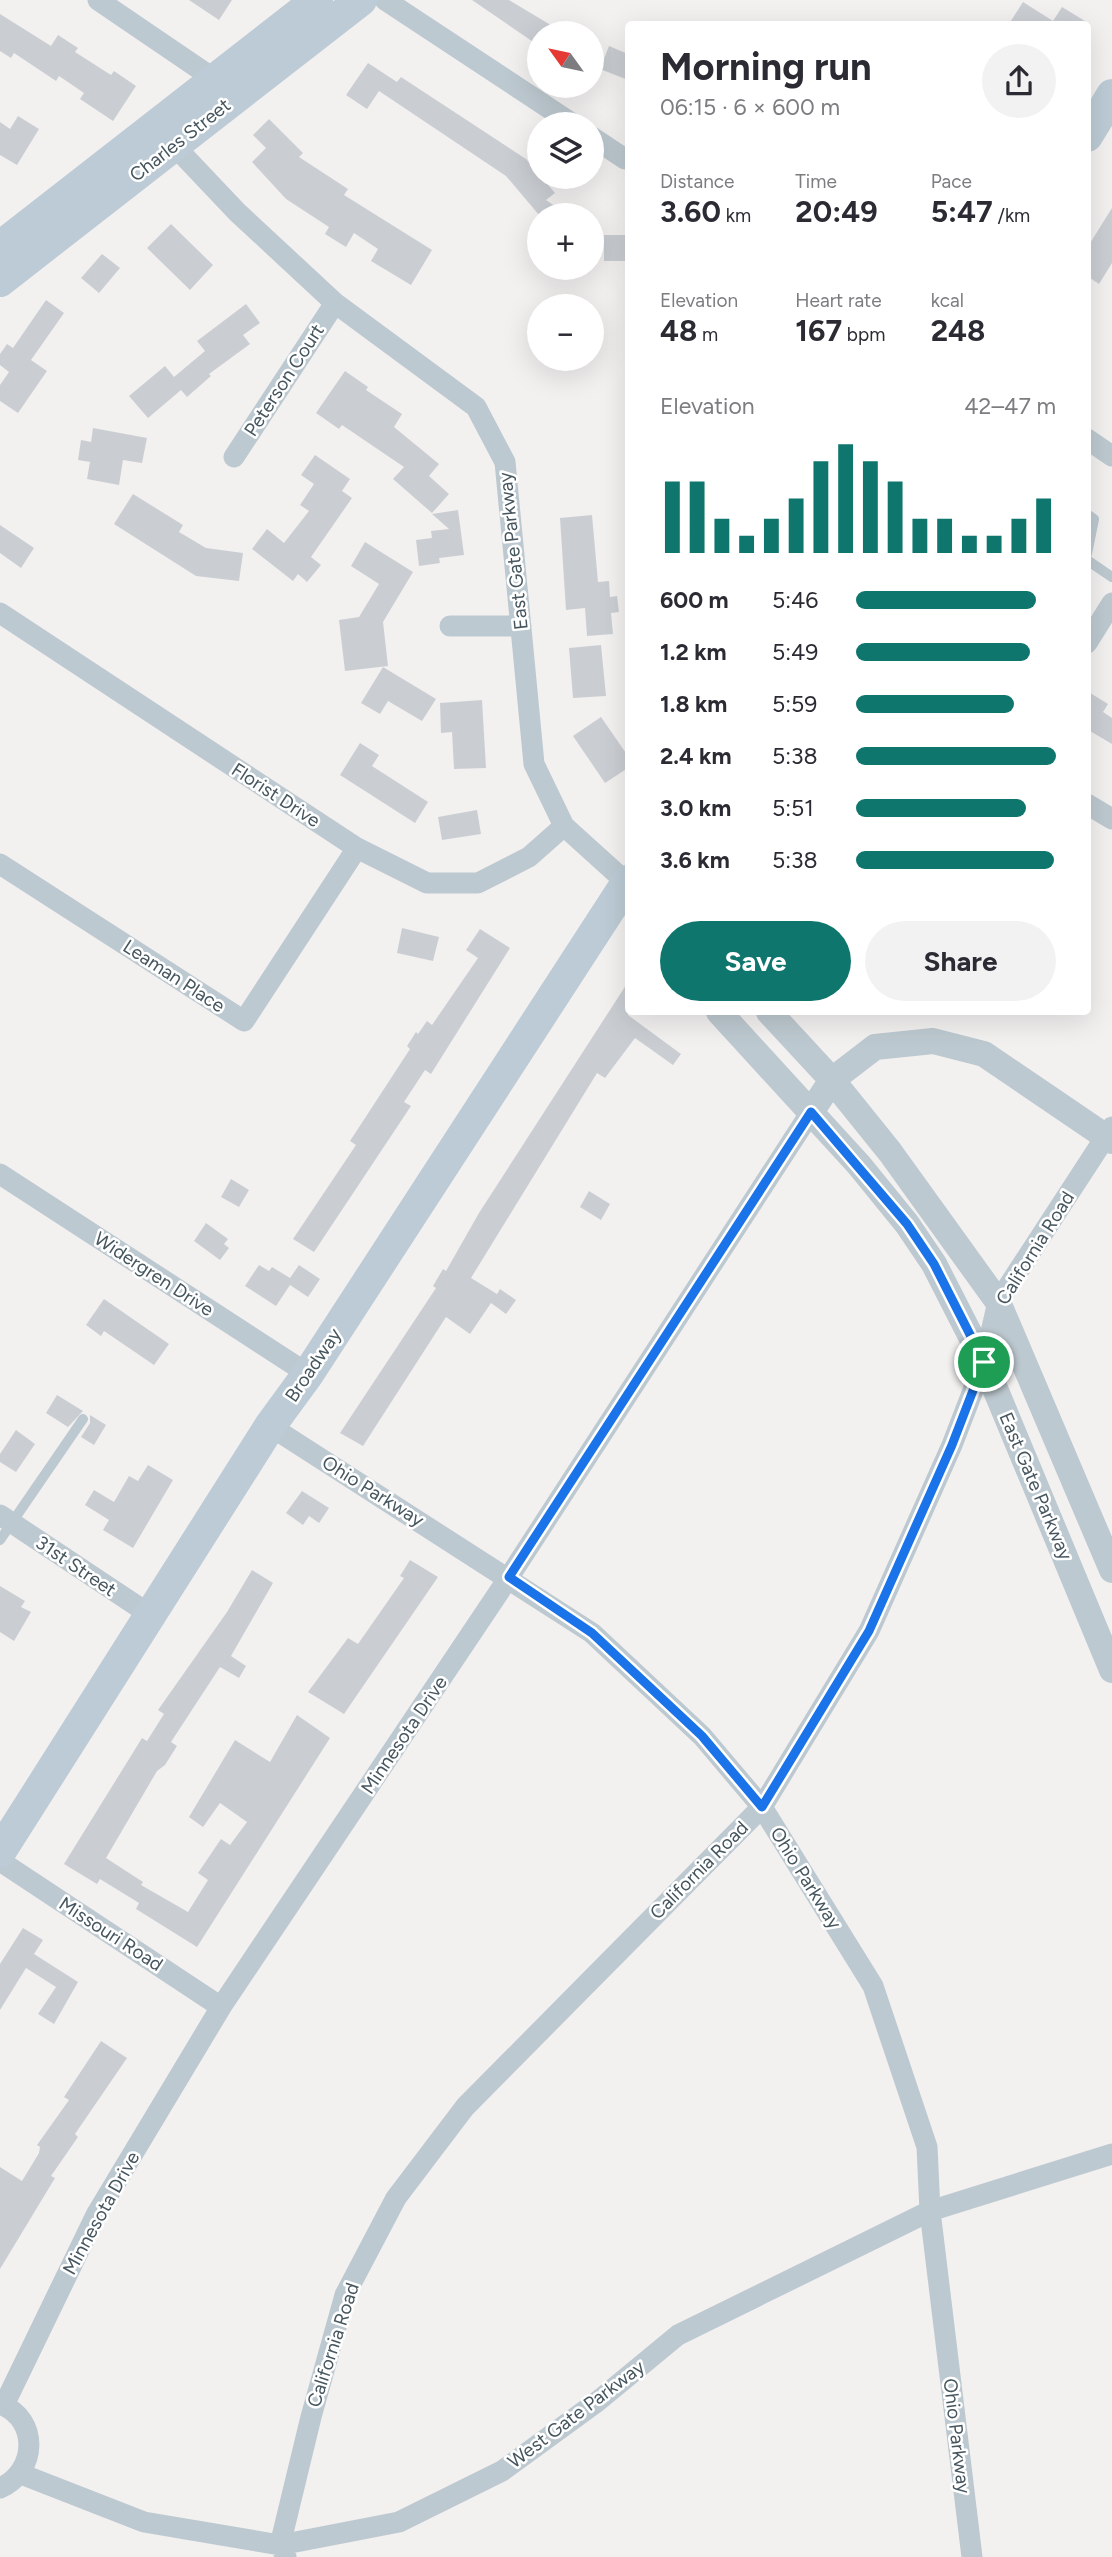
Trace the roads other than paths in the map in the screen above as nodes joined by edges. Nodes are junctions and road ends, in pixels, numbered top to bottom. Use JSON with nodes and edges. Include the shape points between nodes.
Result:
{"nodes":[{"id":1,"x":97,"y":0,"type":"edge"},
{"id":2,"x":317,"y":0,"type":"edge"},
{"id":3,"x":361,"y":0,"type":"edge"},
{"id":4,"x":385,"y":0,"type":"edge"},
{"id":5,"x":226,"y":87,"type":"junction"},
{"id":6,"x":1112,"y":95,"type":"edge"},
{"id":7,"x":555,"y":112,"type":"edge"},
{"id":8,"x":1091,"y":129,"type":"edge"},
{"id":9,"x":165,"y":136,"type":"junction"},
{"id":10,"x":604,"y":145,"type":"edge"},
{"id":11,"x":625,"y":159,"type":"dead end"},
{"id":12,"x":3,"y":264,"type":"edge"},
{"id":13,"x":335,"y":303,"type":"junction"},
{"id":14,"x":1091,"y":442,"type":"edge"},
{"id":15,"x":1112,"y":456,"type":"edge"},
{"id":16,"x":233,"y":457,"type":"dead end"},
{"id":17,"x":1091,"y":563,"type":"edge"},
{"id":18,"x":1112,"y":576,"type":"edge"},
{"id":19,"x":1112,"y":603,"type":"edge"},
{"id":20,"x":0,"y":613,"type":"edge"},
{"id":21,"x":450,"y":626,"type":"dead end"},
{"id":22,"x":521,"y":626,"type":"junction"},
{"id":23,"x":1091,"y":637,"type":"edge"},
{"id":24,"x":1091,"y":806,"type":"edge"},
{"id":25,"x":1112,"y":819,"type":"edge"},
{"id":26,"x":564,"y":826,"type":"junction"},
{"id":27,"x":357,"y":848,"type":"junction"},
{"id":28,"x":0,"y":864,"type":"edge"},
{"id":29,"x":625,"y":883,"type":"edge"},
{"id":30,"x":625,"y":891,"type":"edge"},
{"id":31,"x":722,"y":1015,"type":"edge"},
{"id":32,"x":772,"y":1015,"type":"edge"},
{"id":33,"x":832,"y":1080,"type":"junction"},
{"id":34,"x":811,"y":1112,"type":"junction"},
{"id":35,"x":1110,"y":1135,"type":"edge"},
{"id":36,"x":0,"y":1174,"type":"edge"},
{"id":37,"x":998,"y":1302,"type":"junction"},
{"id":38,"x":984,"y":1362,"type":"junction"},
{"id":39,"x":308,"y":1374,"type":"junction"},
{"id":40,"x":83,"y":1419,"type":"dead end"},
{"id":41,"x":270,"y":1426,"type":"junction"},
{"id":42,"x":4,"y":1526,"type":"edge"},
{"id":43,"x":1112,"y":1570,"type":"edge"},
{"id":44,"x":509,"y":1577,"type":"junction"},
{"id":45,"x":152,"y":1616,"type":"junction"},
{"id":46,"x":1112,"y":1670,"type":"edge"},
{"id":47,"x":762,"y":1807,"type":"junction"},
{"id":48,"x":0,"y":1852,"type":"edge"},
{"id":49,"x":0,"y":1861,"type":"edge"},
{"id":50,"x":221,"y":2007,"type":"junction"},
{"id":51,"x":1112,"y":2154,"type":"edge"},
{"id":52,"x":930,"y":2211,"type":"junction"},
{"id":53,"x":2,"y":2405,"type":"edge"},
{"id":54,"x":21,"y":2474,"type":"junction"},
{"id":55,"x":0,"y":2488,"type":"edge"},
{"id":56,"x":283,"y":2551,"type":"edge"},
{"id":57,"x":972,"y":2557,"type":"edge"}],
"edges":[{"from":1,"to":5,"type":"street"},
{"from":2,"to":5,"type":"main road","name":"Charles Street"},
{"from":3,"to":5,"type":"main road","name":"Charles Street"},
{"from":4,"to":7,"type":"street"},
{"from":5,"to":9,"type":"main road","name":"Charles Street"},
{"from":6,"to":8,"type":"main road"},
{"from":9,"to":12,"type":"main road","name":"Charles Street"},
{"from":9,"to":13,"type":"street","name":"East Gate Parkway","via":[[237,212]]},
{"from":10,"to":11,"type":"street"},
{"from":13,"to":16,"type":"street","name":"Peterson Court"},
{"from":13,"to":22,"type":"street","name":"East Gate Parkway","via":[[476,407],[505,462]]},
{"from":14,"to":15,"type":"street"},
{"from":17,"to":18,"type":"lane"},
{"from":19,"to":23,"type":"street"},
{"from":20,"to":27,"type":"street","name":"Florist Drive"},
{"from":21,"to":22,"type":"street"},
{"from":22,"to":26,"type":"street","name":"East Gate Parkway","via":[[534,764]]},
{"from":24,"to":25,"type":"street"},
{"from":26,"to":27,"type":"street","name":"Florist Drive","via":[[529,857],[478,883],[427,883]]},
{"from":26,"to":29,"type":"street","name":"East Gate Parkway"},
{"from":27,"to":28,"type":"street","name":"Leaman Place","via":[[244,1021]]},
{"from":30,"to":39,"type":"main road","name":"Broadway"},
{"from":31,"to":34,"type":"street","name":"East Gate Parkway"},
{"from":32,"to":33,"type":"street","name":"East Gate Parkway"},
{"from":33,"to":34,"type":"street","name":"Minnesota Drive"},
{"from":33,"to":35,"type":"street","name":"Minnesota Drive","via":[[876,1047],[933,1041],[984,1054]]},
{"from":33,"to":37,"type":"street","name":"East Gate Parkway","via":[[910,1178]]},
{"from":34,"to":38,"type":"street","name":"East Gate Parkway","via":[[907,1224],[934,1264]]},
{"from":34,"to":44,"type":"street","name":"Minnesota Drive"},
{"from":35,"to":37,"type":"street","name":"California Road"},
{"from":36,"to":39,"type":"street","name":"Widergren Drive"},
{"from":37,"to":38,"type":"street","name":"California Road"},
{"from":37,"to":43,"type":"street","name":"East Gate Parkway"},
{"from":38,"to":46,"type":"street","name":"East Gate Parkway"},
{"from":38,"to":47,"type":"street","name":"California Road","via":[[869,1631]]},
{"from":39,"to":41,"type":"main road","name":"Broadway"},
{"from":40,"to":42,"type":"lane"},
{"from":41,"to":44,"type":"street","name":"Ohio Parkway"},
{"from":41,"to":45,"type":"main road","name":"Broadway"},
{"from":42,"to":45,"type":"street","name":"31st Street"},
{"from":44,"to":47,"type":"street","name":"Ohio Parkway","via":[[592,1633],[702,1736]]},
{"from":44,"to":50,"type":"street","name":"Minnesota Drive"},
{"from":45,"to":48,"type":"main road","name":"Broadway"},
{"from":47,"to":52,"type":"street","name":"Ohio Parkway","via":[[873,1986],[928,2147]]},
{"from":47,"to":56,"type":"street","name":"California Road","via":[[464,2107],[396,2198],[345,2295]]},
{"from":49,"to":50,"type":"street","name":"Missouri Road"},
{"from":50,"to":53,"type":"street","name":"Minnesota Drive","via":[[96,2215]]},
{"from":51,"to":52,"type":"street","name":"West Gate Parkway"},
{"from":52,"to":56,"type":"street","name":"West Gate Parkway","via":[[678,2335],[502,2471],[399,2522]]},
{"from":52,"to":57,"type":"street","name":"Ohio Parkway"},
{"from":53,"to":54,"type":"street","via":[[24,2423],[29,2435],[30,2449]]},
{"from":54,"to":55,"type":"street"},
{"from":54,"to":56,"type":"street","name":"West Gate Parkway","via":[[144,2522]]}]}
